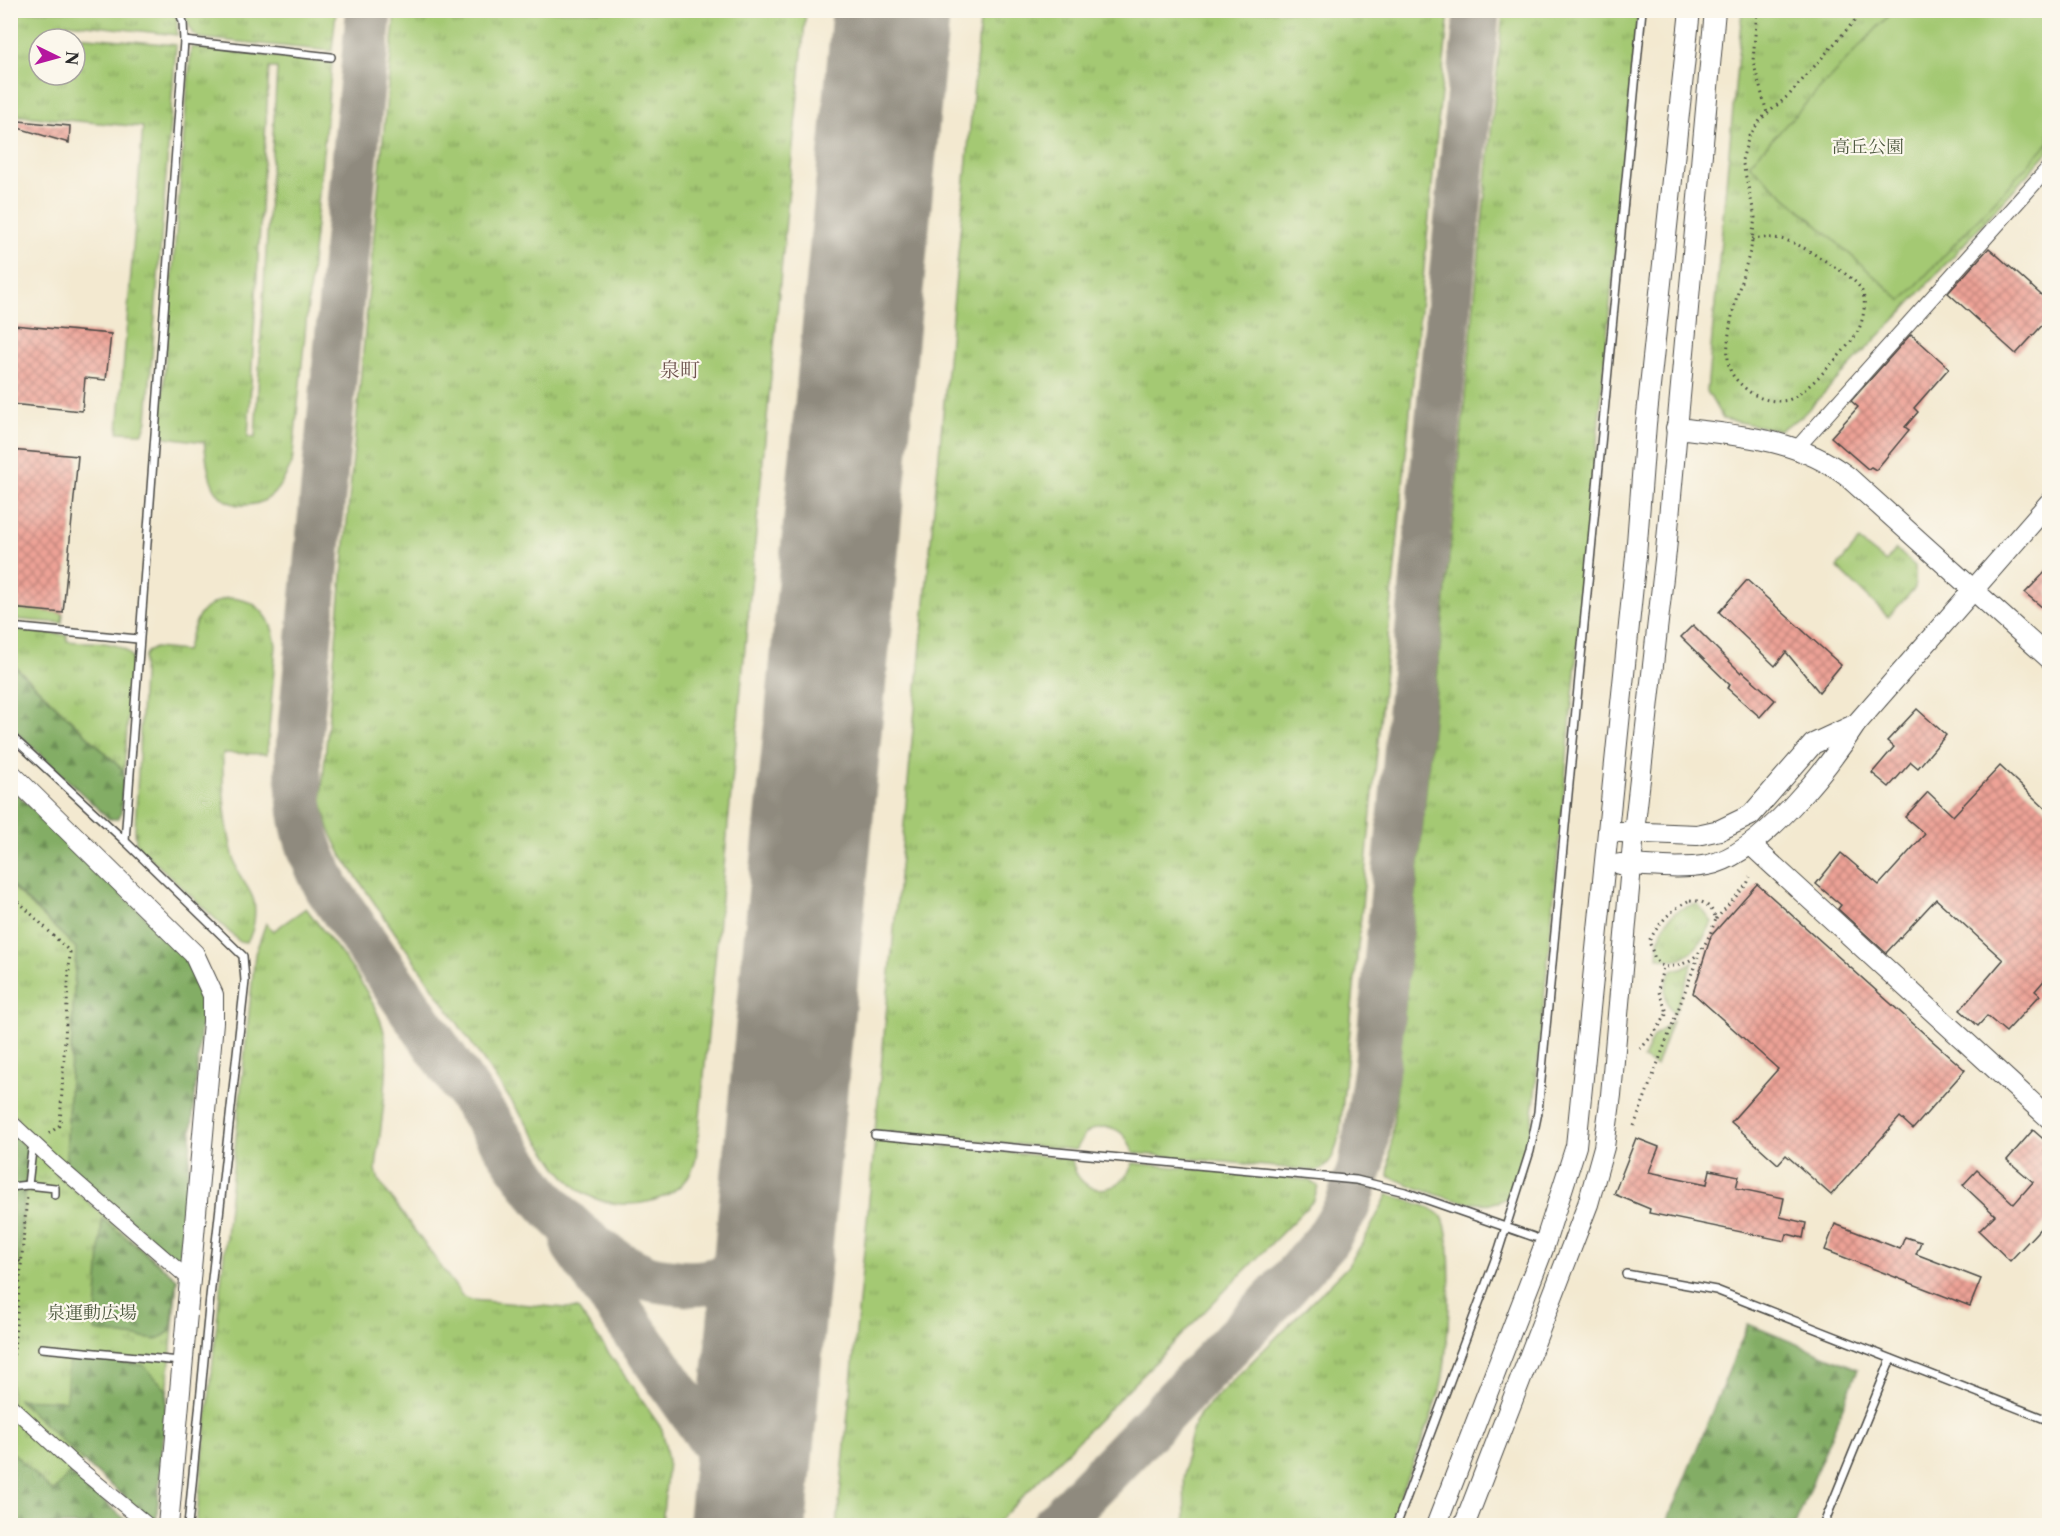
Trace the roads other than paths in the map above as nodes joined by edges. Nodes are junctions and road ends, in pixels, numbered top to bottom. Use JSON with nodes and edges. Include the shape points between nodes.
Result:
{"nodes":[{"id":1,"x":179,"y":10,"type":"edge"},
{"id":2,"x":1642,"y":10,"type":"edge"},
{"id":3,"x":1690,"y":10,"type":"edge"},
{"id":4,"x":1715,"y":10,"type":"edge"},
{"id":5,"x":184,"y":40,"type":"junction"},
{"id":6,"x":331,"y":57,"type":"dead end"},
{"id":7,"x":2049,"y":166,"type":"edge"},
{"id":8,"x":1676,"y":428,"type":"junction"},
{"id":9,"x":1797,"y":448,"type":"junction"},
{"id":10,"x":2049,"y":502,"type":"edge"},
{"id":11,"x":1972,"y":590,"type":"junction"},
{"id":12,"x":10,"y":627,"type":"edge"},
{"id":13,"x":138,"y":639,"type":"junction"},
{"id":14,"x":2049,"y":659,"type":"edge"},
{"id":15,"x":1856,"y":724,"type":"junction"},
{"id":16,"x":10,"y":735,"type":"edge"},
{"id":17,"x":10,"y":773,"type":"edge"},
{"id":18,"x":1608,"y":831,"type":"junction"},
{"id":19,"x":1634,"y":832,"type":"junction"},
{"id":20,"x":125,"y":841,"type":"junction"},
{"id":21,"x":1751,"y":845,"type":"junction"},
{"id":22,"x":1605,"y":864,"type":"junction"},
{"id":23,"x":1631,"y":865,"type":"junction"},
{"id":24,"x":2049,"y":1119,"type":"edge"},
{"id":25,"x":10,"y":1121,"type":"edge"},
{"id":26,"x":875,"y":1135,"type":"dead end"},
{"id":27,"x":36,"y":1146,"type":"junction"},
{"id":28,"x":28,"y":1185,"type":"junction"},
{"id":29,"x":10,"y":1187,"type":"edge"},
{"id":30,"x":55,"y":1194,"type":"road end"},
{"id":31,"x":1507,"y":1225,"type":"junction"},
{"id":32,"x":1534,"y":1237,"type":"dead end"},
{"id":33,"x":1626,"y":1274,"type":"dead end"},
{"id":34,"x":190,"y":1280,"type":"junction"},
{"id":35,"x":42,"y":1348,"type":"dead end"},
{"id":36,"x":1891,"y":1359,"type":"junction"},
{"id":37,"x":183,"y":1361,"type":"junction"},
{"id":38,"x":10,"y":1405,"type":"edge"},
{"id":39,"x":2049,"y":1421,"type":"edge"},
{"id":40,"x":2049,"y":1512,"type":"edge"},
{"id":41,"x":149,"y":1526,"type":"edge"},
{"id":42,"x":168,"y":1526,"type":"edge"},
{"id":43,"x":188,"y":1526,"type":"edge"},
{"id":44,"x":1396,"y":1526,"type":"edge"},
{"id":45,"x":1436,"y":1526,"type":"edge"},
{"id":46,"x":1464,"y":1526,"type":"edge"},
{"id":47,"x":1823,"y":1526,"type":"edge"},
{"id":48,"x":2044,"y":1526,"type":"edge"}],
"edges":[{"from":1,"to":5,"type":"lane"},
{"from":2,"to":31,"type":"lane","via":[[1538,1112]]},
{"from":3,"to":18,"type":"street"},
{"from":4,"to":8,"type":"street"},
{"from":5,"to":6,"type":"lane"},
{"from":5,"to":13,"type":"lane"},
{"from":7,"to":9,"type":"street"},
{"from":8,"to":9,"type":"street","via":[[1763,439]]},
{"from":8,"to":19,"type":"street"},
{"from":9,"to":11,"type":"street","via":[[1848,477]]},
{"from":10,"to":11,"type":"street"},
{"from":11,"to":14,"type":"street"},
{"from":11,"to":15,"type":"street"},
{"from":12,"to":13,"type":"lane"},
{"from":13,"to":20,"type":"lane"},
{"from":15,"to":19,"type":"street","via":[[1813,744],[1751,815],[1720,830],[1697,835]]},
{"from":15,"to":21,"type":"street","via":[[1836,754]]},
{"from":16,"to":20,"type":"lane"},
{"from":17,"to":34,"type":"street","via":[[194,954],[213,996]]},
{"from":18,"to":19,"type":"street"},
{"from":18,"to":22,"type":"street"},
{"from":19,"to":23,"type":"street"},
{"from":20,"to":43,"type":"lane","via":[[243,956],[245,981]]},
{"from":21,"to":23,"type":"street","via":[[1710,865]]},
{"from":21,"to":24,"type":"street"},
{"from":22,"to":23,"type":"street"},
{"from":22,"to":45,"type":"street","via":[[1576,1146],[1543,1248]]},
{"from":23,"to":46,"type":"street","via":[[1604,1147],[1588,1204]]},
{"from":25,"to":27,"type":"street"},
{"from":26,"to":31,"type":"lane","via":[[1356,1180]]},
{"from":27,"to":28,"type":"lane","via":[[32,1150]]},
{"from":27,"to":34,"type":"street"},
{"from":28,"to":29,"type":"lane"},
{"from":28,"to":30,"type":"lane","via":[[56,1188]]},
{"from":31,"to":32,"type":"lane"},
{"from":31,"to":44,"type":"lane"},
{"from":33,"to":36,"type":"lane","via":[[1716,1290]]},
{"from":34,"to":37,"type":"street"},
{"from":35,"to":37,"type":"lane"},
{"from":36,"to":39,"type":"lane"},
{"from":36,"to":47,"type":"lane"},
{"from":37,"to":42,"type":"street"},
{"from":38,"to":41,"type":"street"},
{"from":40,"to":48,"type":"lane"}]}
